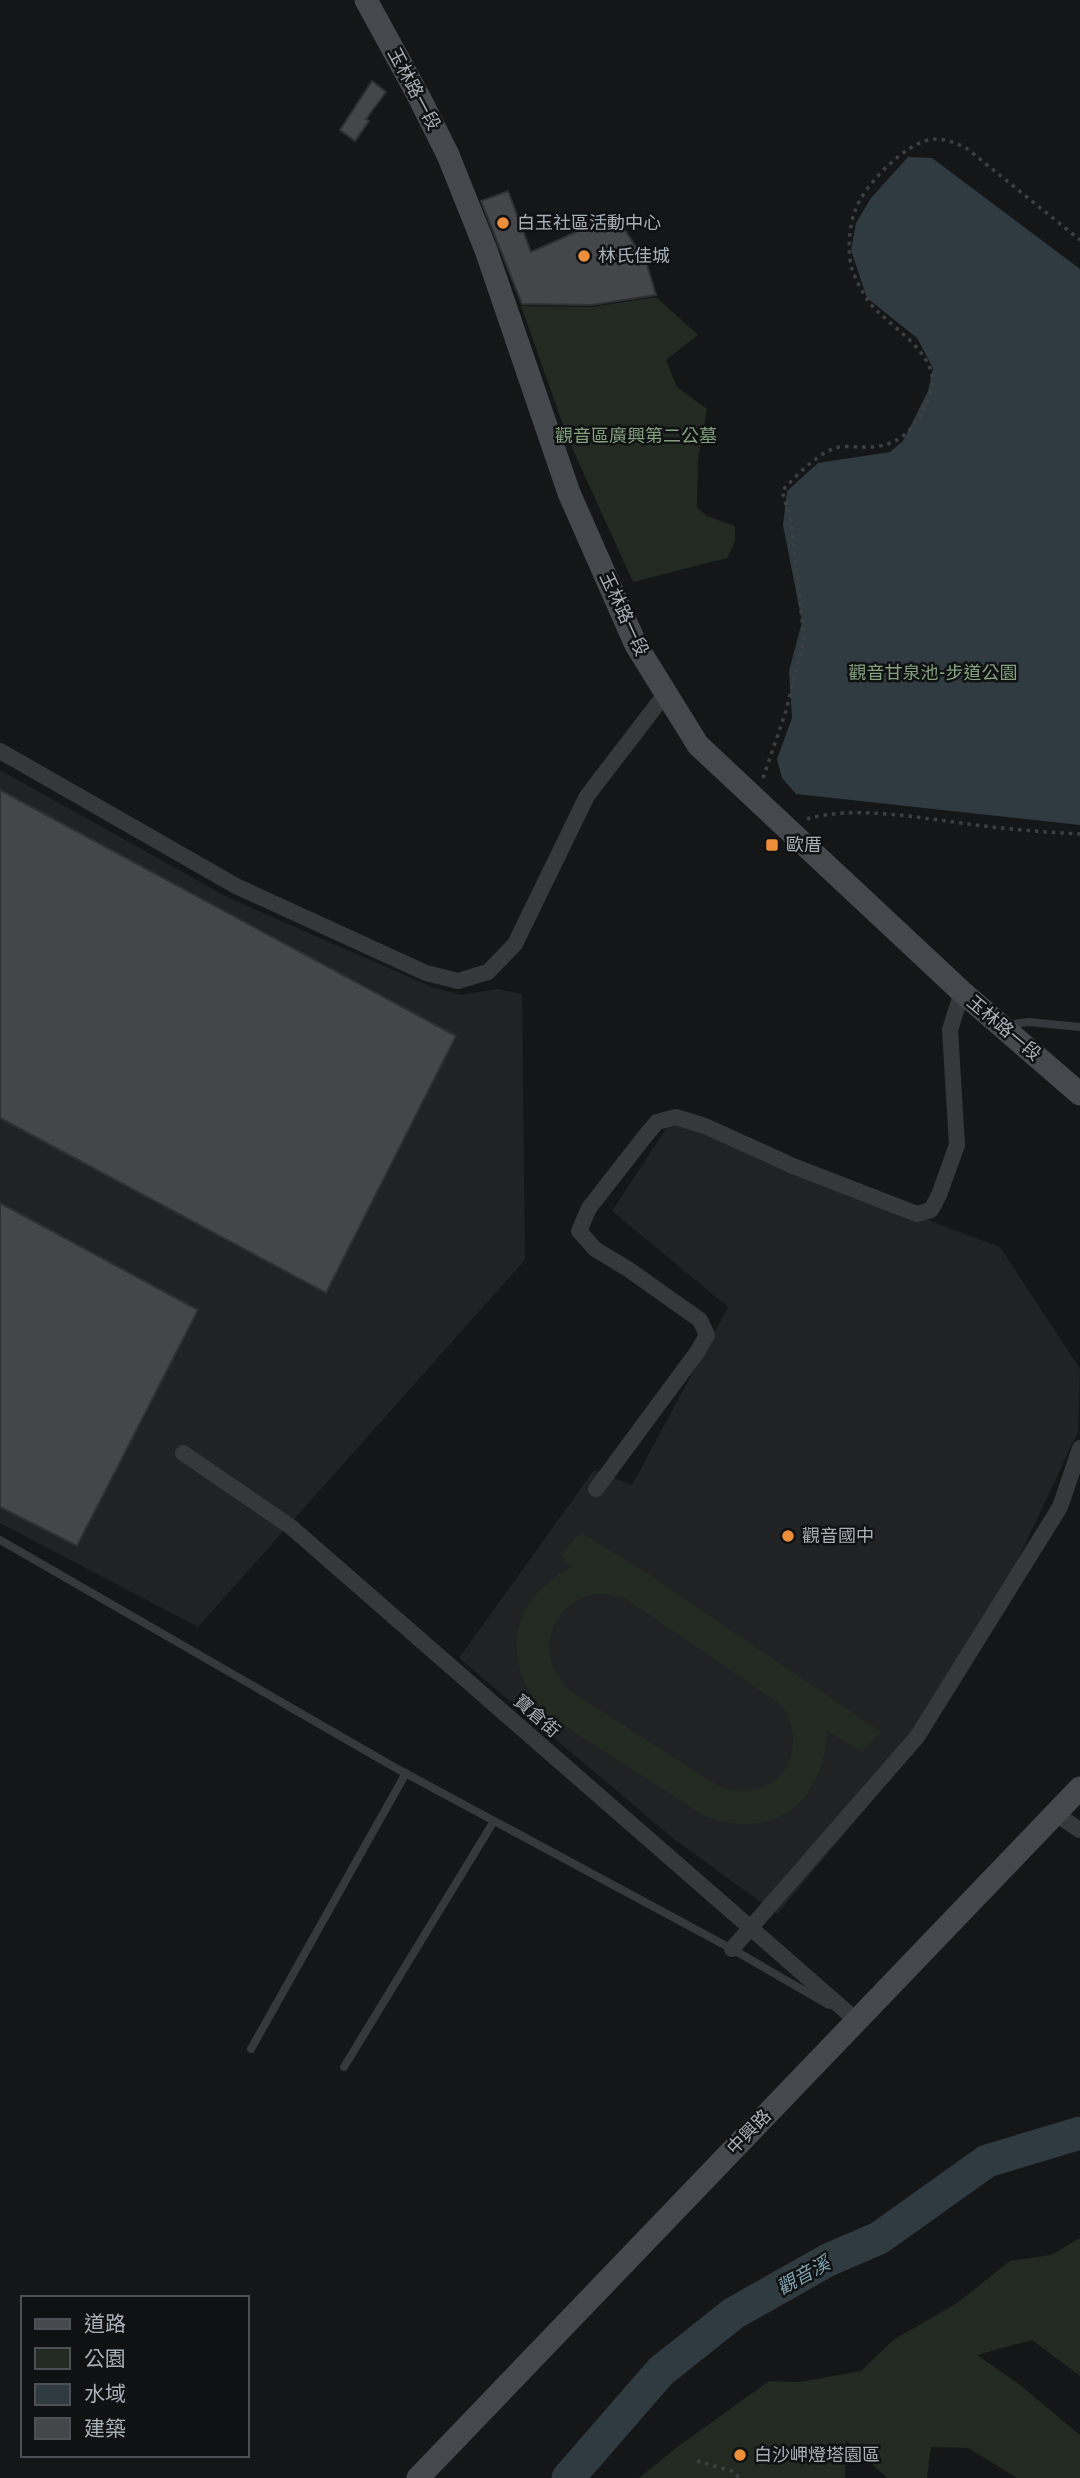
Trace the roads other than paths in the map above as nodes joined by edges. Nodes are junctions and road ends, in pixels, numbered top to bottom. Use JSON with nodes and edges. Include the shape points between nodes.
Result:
{"nodes":[{"id":1,"x":366,"y":0,"type":"edge"},
{"id":2,"x":666,"y":693,"type":"junction"},
{"id":3,"x":0,"y":751,"type":"edge"},
{"id":4,"x":962,"y":992,"type":"junction"},
{"id":5,"x":1002,"y":1026,"type":"junction"},
{"id":6,"x":1080,"y":1027,"type":"edge"},
{"id":7,"x":1080,"y":1094,"type":"edge"},
{"id":8,"x":1080,"y":1448,"type":"edge"},
{"id":9,"x":183,"y":1453,"type":"dead end"},
{"id":10,"x":596,"y":1489,"type":"dead end"},
{"id":11,"x":0,"y":1540,"type":"edge"},
{"id":12,"x":406,"y":1773,"type":"junction"},
{"id":13,"x":1080,"y":1788,"type":"edge"},
{"id":14,"x":1056,"y":1814,"type":"junction"},
{"id":15,"x":494,"y":1821,"type":"junction"},
{"id":16,"x":1080,"y":1830,"type":"edge"},
{"id":17,"x":750,"y":1928,"type":"junction"},
{"id":18,"x":732,"y":1949,"type":"junction"},
{"id":19,"x":856,"y":2020,"type":"junction"},
{"id":20,"x":251,"y":2049,"type":"dead end"},
{"id":21,"x":344,"y":2067,"type":"dead end"},
{"id":22,"x":418,"y":2478,"type":"edge"}],
"edges":[{"from":1,"to":2,"type":"street","name":"玉林路一段","via":[[448,155],[486,250],[569,493],[636,645]]},
{"from":2,"to":3,"type":"street","via":[[587,796],[515,944],[488,972],[458,981],[426,973],[236,886]]},
{"from":2,"to":4,"type":"street","name":"玉林路一段","via":[[698,746]]},
{"from":4,"to":5,"type":"street","name":"玉林路一段"},
{"from":4,"to":10,"type":"street","via":[[950,1030],[957,1145],[931,1210],[917,1214],[676,1117],[657,1122],[589,1208],[579,1231],[584,1239],[700,1320],[707,1335]]},
{"from":5,"to":6,"type":"lane","via":[[1028,1022]]},
{"from":5,"to":7,"type":"street","name":"玉林路一段"},
{"from":8,"to":17,"type":"street","via":[[1060,1507],[917,1737]]},
{"from":9,"to":17,"type":"street","name":"寶倉街","via":[[291,1527]]},
{"from":11,"to":12,"type":"lane"},
{"from":12,"to":15,"type":"lane"},
{"from":12,"to":20,"type":"lane"},
{"from":13,"to":14,"type":"street","name":"中興路"},
{"from":14,"to":16,"type":"street"},
{"from":14,"to":19,"type":"street","name":"中興路"},
{"from":15,"to":18,"type":"lane"},
{"from":15,"to":21,"type":"lane"},
{"from":17,"to":18,"type":"street"},
{"from":17,"to":19,"type":"street","name":"寶倉街"},
{"from":18,"to":19,"type":"lane"},
{"from":19,"to":22,"type":"street","name":"中興路"}]}
